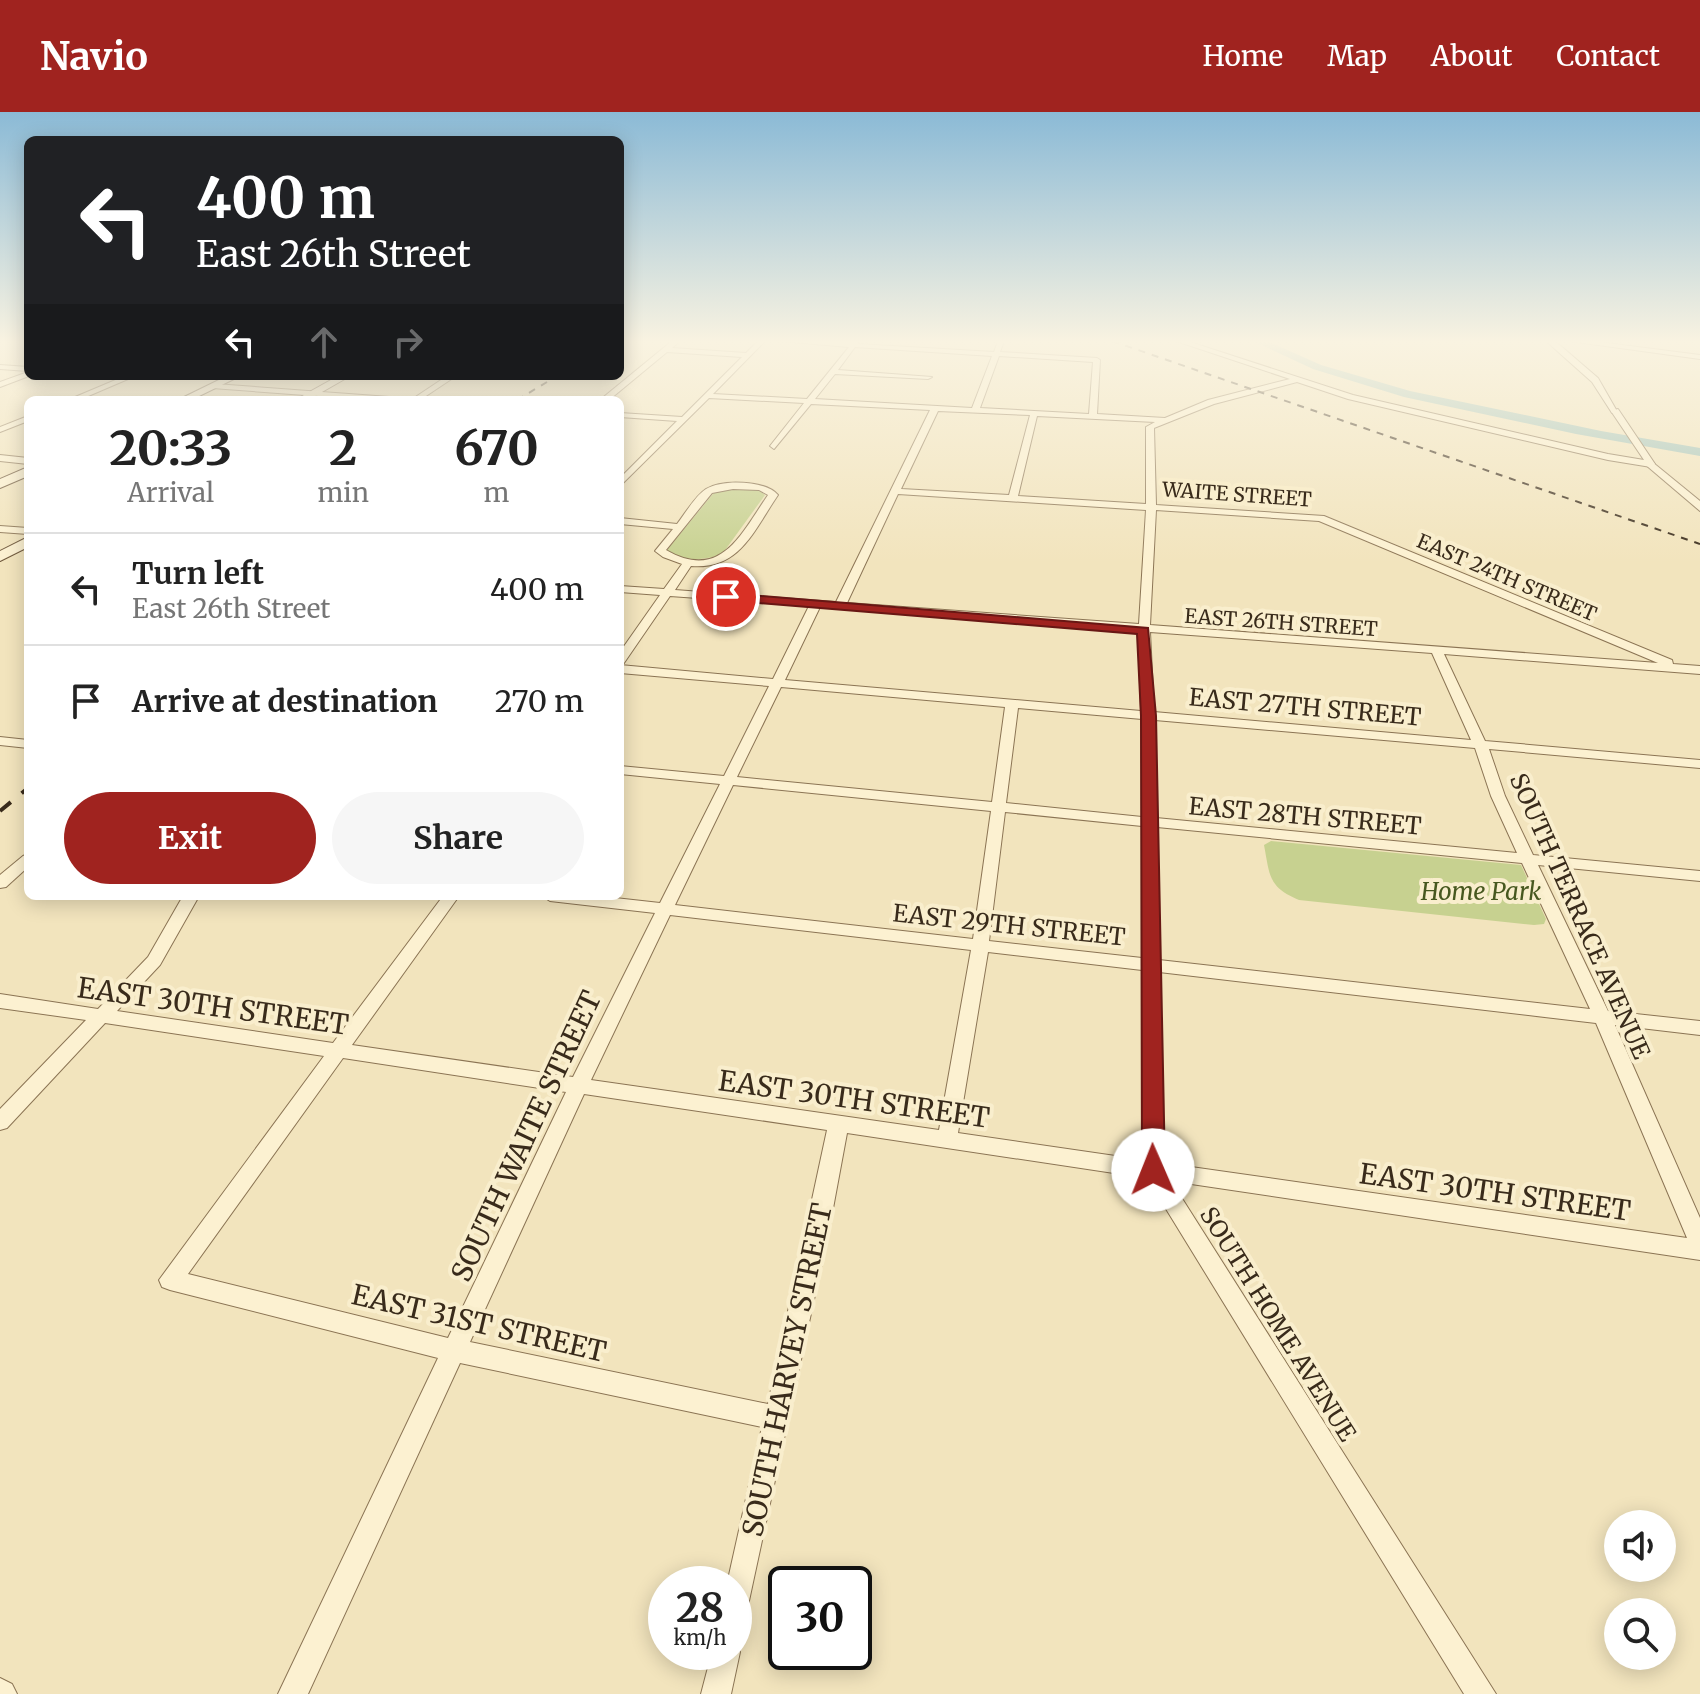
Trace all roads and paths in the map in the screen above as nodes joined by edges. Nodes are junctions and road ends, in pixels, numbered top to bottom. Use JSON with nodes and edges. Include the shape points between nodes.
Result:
{"nodes":[{"id":1,"x":1034,"y":414,"type":"edge"},
{"id":2,"x":624,"y":415,"type":"edge"},
{"id":3,"x":687,"y":415,"type":"edge"},
{"id":4,"x":800,"y":415,"type":"edge"},
{"id":5,"x":932,"y":415,"type":"edge"},
{"id":6,"x":1050,"y":415,"type":"edge"},
{"id":7,"x":1182,"y":415,"type":"edge"},
{"id":8,"x":1425,"y":415,"type":"edge"},
{"id":9,"x":1618,"y":415,"type":"edge"},
{"id":10,"x":1093,"y":417,"type":"joint"},
{"id":11,"x":683,"y":419,"type":"junction"},
{"id":12,"x":24,"y":420,"type":"edge"},
{"id":13,"x":1166,"y":421,"type":"junction"},
{"id":14,"x":0,"y":430,"type":"edge"},
{"id":15,"x":774,"y":446,"type":"dead end"},
{"id":16,"x":0,"y":458,"type":"edge"},
{"id":17,"x":1648,"y":460,"type":"junction"},
{"id":18,"x":24,"y":461,"type":"edge"},
{"id":19,"x":24,"y":473,"type":"edge"},
{"id":20,"x":624,"y":479,"type":"edge"},
{"id":21,"x":0,"y":484,"type":"edge"},
{"id":22,"x":896,"y":491,"type":"junction"},
{"id":23,"x":1013,"y":498,"type":"junction"},
{"id":24,"x":1151,"y":507,"type":"junction"},
{"id":25,"x":1700,"y":507,"type":"edge"},
{"id":26,"x":1321,"y":518,"type":"joint"},
{"id":27,"x":624,"y":521,"type":"edge"},
{"id":28,"x":681,"y":527,"type":"junction"},
{"id":29,"x":0,"y":529,"type":"edge"},
{"id":30,"x":24,"y":531,"type":"edge"},
{"id":31,"x":24,"y":543,"type":"edge"},
{"id":32,"x":0,"y":557,"type":"edge"},
{"id":33,"x":688,"y":563,"type":"junction"},
{"id":34,"x":624,"y":589,"type":"edge"},
{"id":35,"x":667,"y":592,"type":"junction"},
{"id":36,"x":816,"y":604,"type":"junction"},
{"id":37,"x":840,"y":606,"type":"junction"},
{"id":38,"x":1144,"y":630,"type":"junction"},
{"id":39,"x":1437,"y":651,"type":"junction"},
{"id":40,"x":624,"y":654,"type":"edge"},
{"id":41,"x":624,"y":669,"type":"edge"},
{"id":42,"x":1680,"y":669,"type":"junction"},
{"id":43,"x":1700,"y":670,"type":"edge"},
{"id":44,"x":775,"y":683,"type":"junction"},
{"id":45,"x":1012,"y":703,"type":"junction"},
{"id":46,"x":1148,"y":716,"type":"junction"},
{"id":47,"x":0,"y":741,"type":"edge"},
{"id":48,"x":24,"y":744,"type":"edge"},
{"id":49,"x":1480,"y":744,"type":"junction"},
{"id":50,"x":1700,"y":764,"type":"edge"},
{"id":51,"x":624,"y":770,"type":"edge"},
{"id":52,"x":730,"y":782,"type":"junction"},
{"id":53,"x":1000,"y":809,"type":"junction"},
{"id":54,"x":1148,"y":823,"type":"junction"},
{"id":55,"x":1525,"y":858,"type":"junction"},
{"id":56,"x":24,"y":862,"type":"edge"},
{"id":57,"x":1700,"y":876,"type":"edge"},
{"id":58,"x":0,"y":883,"type":"edge"},
{"id":59,"x":189,"y":900,"type":"edge"},
{"id":60,"x":448,"y":900,"type":"edge"},
{"id":61,"x":583,"y":900,"type":"edge"},
{"id":62,"x":665,"y":910,"type":"junction"},
{"id":63,"x":980,"y":947,"type":"junction"},
{"id":64,"x":1150,"y":965,"type":"junction"},
{"id":65,"x":0,"y":1001,"type":"edge"},
{"id":66,"x":1602,"y":1016,"type":"junction"},
{"id":67,"x":101,"y":1018,"type":"junction"},
{"id":68,"x":1700,"y":1028,"type":"edge"},
{"id":69,"x":334,"y":1052,"type":"junction"},
{"id":70,"x":577,"y":1088,"type":"junction"},
{"id":71,"x":0,"y":1122,"type":"edge"},
{"id":72,"x":838,"y":1126,"type":"junction"},
{"id":73,"x":947,"y":1141,"type":"junction"},
{"id":74,"x":1153,"y":1170,"type":"junction"},
{"id":75,"x":1700,"y":1243,"type":"edge"},
{"id":76,"x":1700,"y":1250,"type":"edge"},
{"id":77,"x":456,"y":1351,"type":"junction"},
{"id":78,"x":777,"y":1418,"type":"junction"},
{"id":79,"x":745,"y":1566,"type":"edge"},
{"id":80,"x":722,"y":1670,"type":"edge"},
{"id":81,"x":293,"y":1694,"type":"edge"},
{"id":82,"x":716,"y":1694,"type":"edge"},
{"id":83,"x":1481,"y":1694,"type":"edge"}],
"edges":[{"from":1,"to":23,"type":"street"},
{"from":2,"to":11,"type":"street"},
{"from":3,"to":11,"type":"street"},
{"from":4,"to":15,"type":"street"},
{"from":5,"to":22,"type":"street"},
{"from":6,"to":10,"type":"street"},
{"from":7,"to":13,"type":"street"},
{"from":8,"to":17,"type":"street","via":[[1608,457]]},
{"from":9,"to":17,"type":"street"},
{"from":10,"to":13,"type":"street"},
{"from":11,"to":20,"type":"street"},
{"from":12,"to":14,"type":"street"},
{"from":13,"to":24,"type":"street","via":[[1150,427]]},
{"from":16,"to":18,"type":"street"},
{"from":17,"to":25,"type":"street"},
{"from":19,"to":21,"type":"main road"},
{"from":22,"to":23,"type":"street"},
{"from":22,"to":37,"type":"street"},
{"from":23,"to":24,"type":"street"},
{"from":24,"to":26,"type":"street","name":"WAITE STREET"},
{"from":24,"to":38,"type":"street"},
{"from":26,"to":42,"type":"street","name":"EAST 24TH STREET"},
{"from":27,"to":28,"type":"street"},
{"from":28,"to":33,"type":"street","via":[[660,551]]},
{"from":28,"to":33,"type":"street","via":[[709,491],[720,487],[759,487],[773,495],[728,557]]},
{"from":29,"to":30,"type":"street"},
{"from":31,"to":32,"type":"main road"},
{"from":33,"to":35,"type":"street"},
{"from":34,"to":35,"type":"street","name":"EAST 26TH STREET"},
{"from":35,"to":36,"type":"street","name":"EAST 26TH STREET"},
{"from":35,"to":40,"type":"street"},
{"from":36,"to":37,"type":"street","name":"EAST 26TH STREET"},
{"from":36,"to":44,"type":"street","name":"SOUTH WAITE STREET"},
{"from":37,"to":38,"type":"street","name":"EAST 26TH STREET"},
{"from":38,"to":39,"type":"street","name":"EAST 26TH STREET"},
{"from":38,"to":46,"type":"street"},
{"from":39,"to":42,"type":"street","name":"EAST 26TH STREET"},
{"from":39,"to":49,"type":"street","name":"SOUTH TERRACE AVENUE"},
{"from":41,"to":44,"type":"street","name":"EAST 27TH STREET"},
{"from":42,"to":43,"type":"street","name":"EAST 26TH STREET"},
{"from":44,"to":45,"type":"street","name":"EAST 27TH STREET"},
{"from":44,"to":52,"type":"street","name":"SOUTH WAITE STREET"},
{"from":45,"to":46,"type":"street","name":"EAST 27TH STREET"},
{"from":45,"to":53,"type":"street"},
{"from":46,"to":49,"type":"street","name":"EAST 27TH STREET"},
{"from":46,"to":54,"type":"street"},
{"from":47,"to":48,"type":"street"},
{"from":49,"to":50,"type":"street","name":"EAST 27TH STREET"},
{"from":49,"to":55,"type":"street","name":"SOUTH TERRACE AVENUE"},
{"from":51,"to":52,"type":"street","name":"EAST 28TH STREET"},
{"from":52,"to":53,"type":"street","name":"EAST 28TH STREET"},
{"from":52,"to":62,"type":"street","name":"SOUTH WAITE STREET"},
{"from":53,"to":54,"type":"street","name":"EAST 28TH STREET"},
{"from":53,"to":63,"type":"street"},
{"from":54,"to":55,"type":"street","name":"EAST 28TH STREET"},
{"from":54,"to":64,"type":"street"},
{"from":55,"to":57,"type":"street","name":"EAST 28TH STREET"},
{"from":55,"to":66,"type":"street","name":"SOUTH TERRACE AVENUE"},
{"from":56,"to":58,"type":"street"},
{"from":59,"to":67,"type":"street","via":[[154,961]]},
{"from":60,"to":69,"type":"street"},
{"from":61,"to":62,"type":"street","name":"EAST 29TH STREET"},
{"from":62,"to":63,"type":"street","name":"EAST 29TH STREET"},
{"from":62,"to":70,"type":"street","name":"SOUTH WAITE STREET"},
{"from":63,"to":64,"type":"street","name":"EAST 29TH STREET"},
{"from":63,"to":73,"type":"street"},
{"from":64,"to":66,"type":"street","name":"EAST 29TH STREET"},
{"from":64,"to":74,"type":"street"},
{"from":65,"to":67,"type":"street","name":"EAST 30TH STREET"},
{"from":66,"to":68,"type":"street","name":"EAST 29TH STREET"},
{"from":66,"to":75,"type":"street","name":"SOUTH TERRACE AVENUE"},
{"from":67,"to":69,"type":"street","name":"EAST 30TH STREET"},
{"from":67,"to":71,"type":"street"},
{"from":69,"to":70,"type":"street","name":"EAST 30TH STREET"},
{"from":69,"to":77,"type":"street","name":"EAST 31ST STREET","via":[[170,1280]]},
{"from":70,"to":72,"type":"street","name":"EAST 30TH STREET"},
{"from":70,"to":77,"type":"street","name":"SOUTH WAITE STREET"},
{"from":72,"to":73,"type":"street","name":"EAST 30TH STREET"},
{"from":72,"to":78,"type":"street","name":"SOUTH HARVEY STREET"},
{"from":73,"to":74,"type":"street","name":"EAST 30TH STREET"},
{"from":74,"to":76,"type":"street","name":"EAST 30TH STREET"},
{"from":74,"to":83,"type":"street","name":"SOUTH HOME AVENUE"},
{"from":77,"to":78,"type":"street","name":"EAST 31ST STREET"},
{"from":77,"to":81,"type":"street","name":"SOUTH WAITE STREET"},
{"from":78,"to":79,"type":"street","name":"SOUTH HARVEY STREET"},
{"from":80,"to":82,"type":"street"}]}
